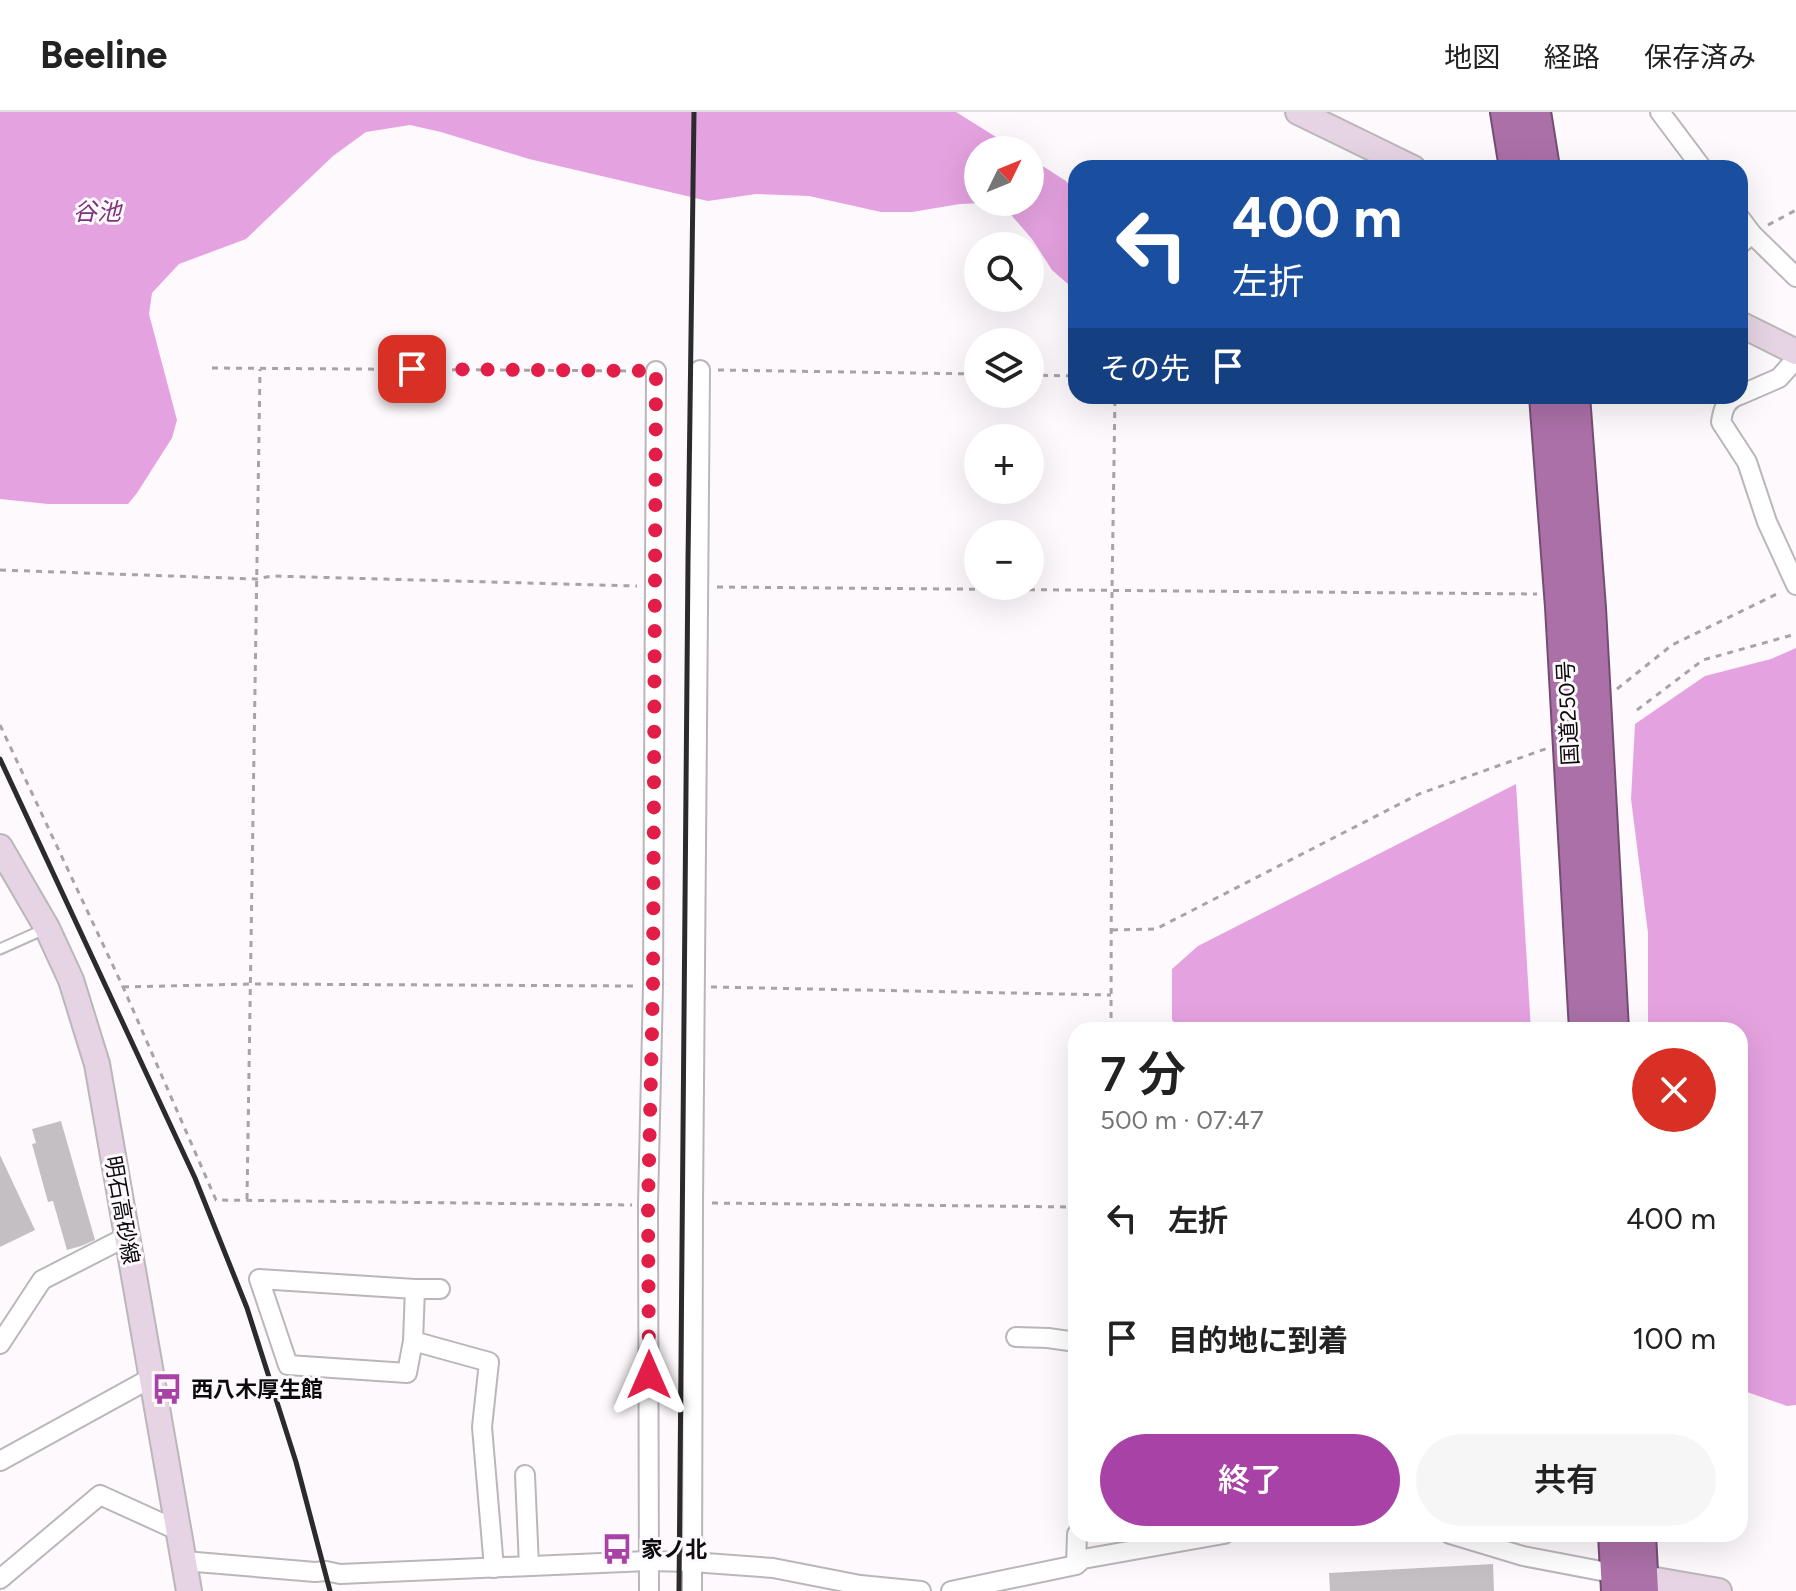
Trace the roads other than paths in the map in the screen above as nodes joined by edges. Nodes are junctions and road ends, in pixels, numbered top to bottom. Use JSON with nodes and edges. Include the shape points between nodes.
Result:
{"nodes":[{"id":1,"x":1298,"y":112,"type":"edge"},
{"id":2,"x":1507,"y":112,"type":"edge"},
{"id":3,"x":1534,"y":112,"type":"edge"},
{"id":4,"x":1660,"y":112,"type":"edge"},
{"id":5,"x":1397,"y":160,"type":"edge"},
{"id":6,"x":1515,"y":160,"type":"edge"},
{"id":7,"x":1542,"y":160,"type":"edge"},
{"id":8,"x":1696,"y":160,"type":"edge"},
{"id":9,"x":1748,"y":241,"type":"edge"},
{"id":10,"x":1796,"y":277,"type":"edge"},
{"id":11,"x":1748,"y":328,"type":"edge"},
{"id":12,"x":1796,"y":352,"type":"edge"},
{"id":13,"x":1796,"y":359,"type":"edge"},
{"id":14,"x":700,"y":370,"type":"road end"},
{"id":15,"x":656,"y":371,"type":"road end"},
{"id":16,"x":1748,"y":391,"type":"edge"},
{"id":17,"x":1547,"y":404,"type":"edge"},
{"id":18,"x":1574,"y":404,"type":"edge"},
{"id":19,"x":1727,"y":404,"type":"edge"},
{"id":20,"x":1796,"y":585,"type":"edge"},
{"id":21,"x":0,"y":847,"type":"edge"},
{"id":22,"x":47,"y":928,"type":"junction"},
{"id":23,"x":0,"y":949,"type":"edge"},
{"id":24,"x":1586,"y":1022,"type":"edge"},
{"id":25,"x":1612,"y":1022,"type":"edge"},
{"id":26,"x":126,"y":1237,"type":"junction"},
{"id":27,"x":415,"y":1289,"type":"junction"},
{"id":28,"x":440,"y":1289,"type":"dead end"},
{"id":29,"x":1016,"y":1337,"type":"dead end"},
{"id":30,"x":413,"y":1341,"type":"junction"},
{"id":31,"x":1068,"y":1341,"type":"edge"},
{"id":32,"x":0,"y":1344,"type":"edge"},
{"id":33,"x":151,"y":1378,"type":"junction"},
{"id":34,"x":0,"y":1461,"type":"edge"},
{"id":35,"x":525,"y":1475,"type":"dead end"},
{"id":36,"x":177,"y":1530,"type":"junction"},
{"id":37,"x":1077,"y":1542,"type":"edge"},
{"id":38,"x":1179,"y":1542,"type":"edge"},
{"id":39,"x":1477,"y":1542,"type":"edge"},
{"id":40,"x":1617,"y":1542,"type":"edge"},
{"id":41,"x":1638,"y":1542,"type":"edge"},
{"id":42,"x":184,"y":1561,"type":"junction"},
{"id":43,"x":648,"y":1561,"type":"junction"},
{"id":44,"x":692,"y":1562,"type":"junction"},
{"id":45,"x":1076,"y":1565,"type":"junction"},
{"id":46,"x":529,"y":1566,"type":"junction"},
{"id":47,"x":494,"y":1568,"type":"junction"},
{"id":48,"x":0,"y":1579,"type":"edge"},
{"id":49,"x":1630,"y":1583,"type":"edge"},
{"id":50,"x":189,"y":1591,"type":"edge"},
{"id":51,"x":649,"y":1591,"type":"edge"},
{"id":52,"x":692,"y":1591,"type":"edge"},
{"id":53,"x":921,"y":1591,"type":"edge"},
{"id":54,"x":951,"y":1591,"type":"edge"},
{"id":55,"x":1719,"y":1591,"type":"edge"}],
"edges":[{"from":1,"to":5,"type":"main road"},
{"from":2,"to":6,"type":"highway"},
{"from":3,"to":7,"type":"highway"},
{"from":4,"to":8,"type":"street"},
{"from":9,"to":10,"type":"street"},
{"from":11,"to":12,"type":"main road"},
{"from":13,"to":16,"type":"street","via":[[1779,378]]},
{"from":14,"to":44,"type":"street"},
{"from":15,"to":43,"type":"street"},
{"from":17,"to":24,"type":"highway","name":"国道250号"},
{"from":18,"to":25,"type":"highway","name":"国道250号"},
{"from":19,"to":20,"type":"street","via":[[1721,422],[1747,462]]},
{"from":21,"to":22,"type":"main road","name":"明石高砂線"},
{"from":22,"to":23,"type":"lane"},
{"from":22,"to":26,"type":"main road","name":"明石高砂線","via":[[71,980],[97,1064]]},
{"from":26,"to":32,"type":"street","via":[[42,1280]]},
{"from":26,"to":33,"type":"main road","name":"明石高砂線"},
{"from":27,"to":28,"type":"street"},
{"from":27,"to":30,"type":"street"},
{"from":27,"to":30,"type":"street","via":[[259,1279],[288,1365],[407,1373]]},
{"from":29,"to":31,"type":"street"},
{"from":30,"to":47,"type":"street","via":[[489,1362],[482,1427]]},
{"from":33,"to":34,"type":"street"},
{"from":33,"to":36,"type":"main road","name":"明石高砂線"},
{"from":35,"to":46,"type":"street"},
{"from":36,"to":42,"type":"main road","name":"明石高砂線"},
{"from":36,"to":48,"type":"street","via":[[100,1495]]},
{"from":37,"to":45,"type":"street"},
{"from":38,"to":45,"type":"street","via":[[1083,1559]]},
{"from":39,"to":49,"type":"street"},
{"from":40,"to":49,"type":"highway"},
{"from":41,"to":49,"type":"highway"},
{"from":42,"to":47,"type":"street","via":[[340,1574]]},
{"from":42,"to":50,"type":"main road","name":"明石高砂線"},
{"from":43,"to":44,"type":"street"},
{"from":43,"to":46,"type":"street"},
{"from":43,"to":51,"type":"street"},
{"from":44,"to":52,"type":"street"},
{"from":44,"to":53,"type":"street","via":[[773,1568]]},
{"from":45,"to":54,"type":"street"},
{"from":46,"to":47,"type":"street"},
{"from":49,"to":55,"type":"main road"}]}
